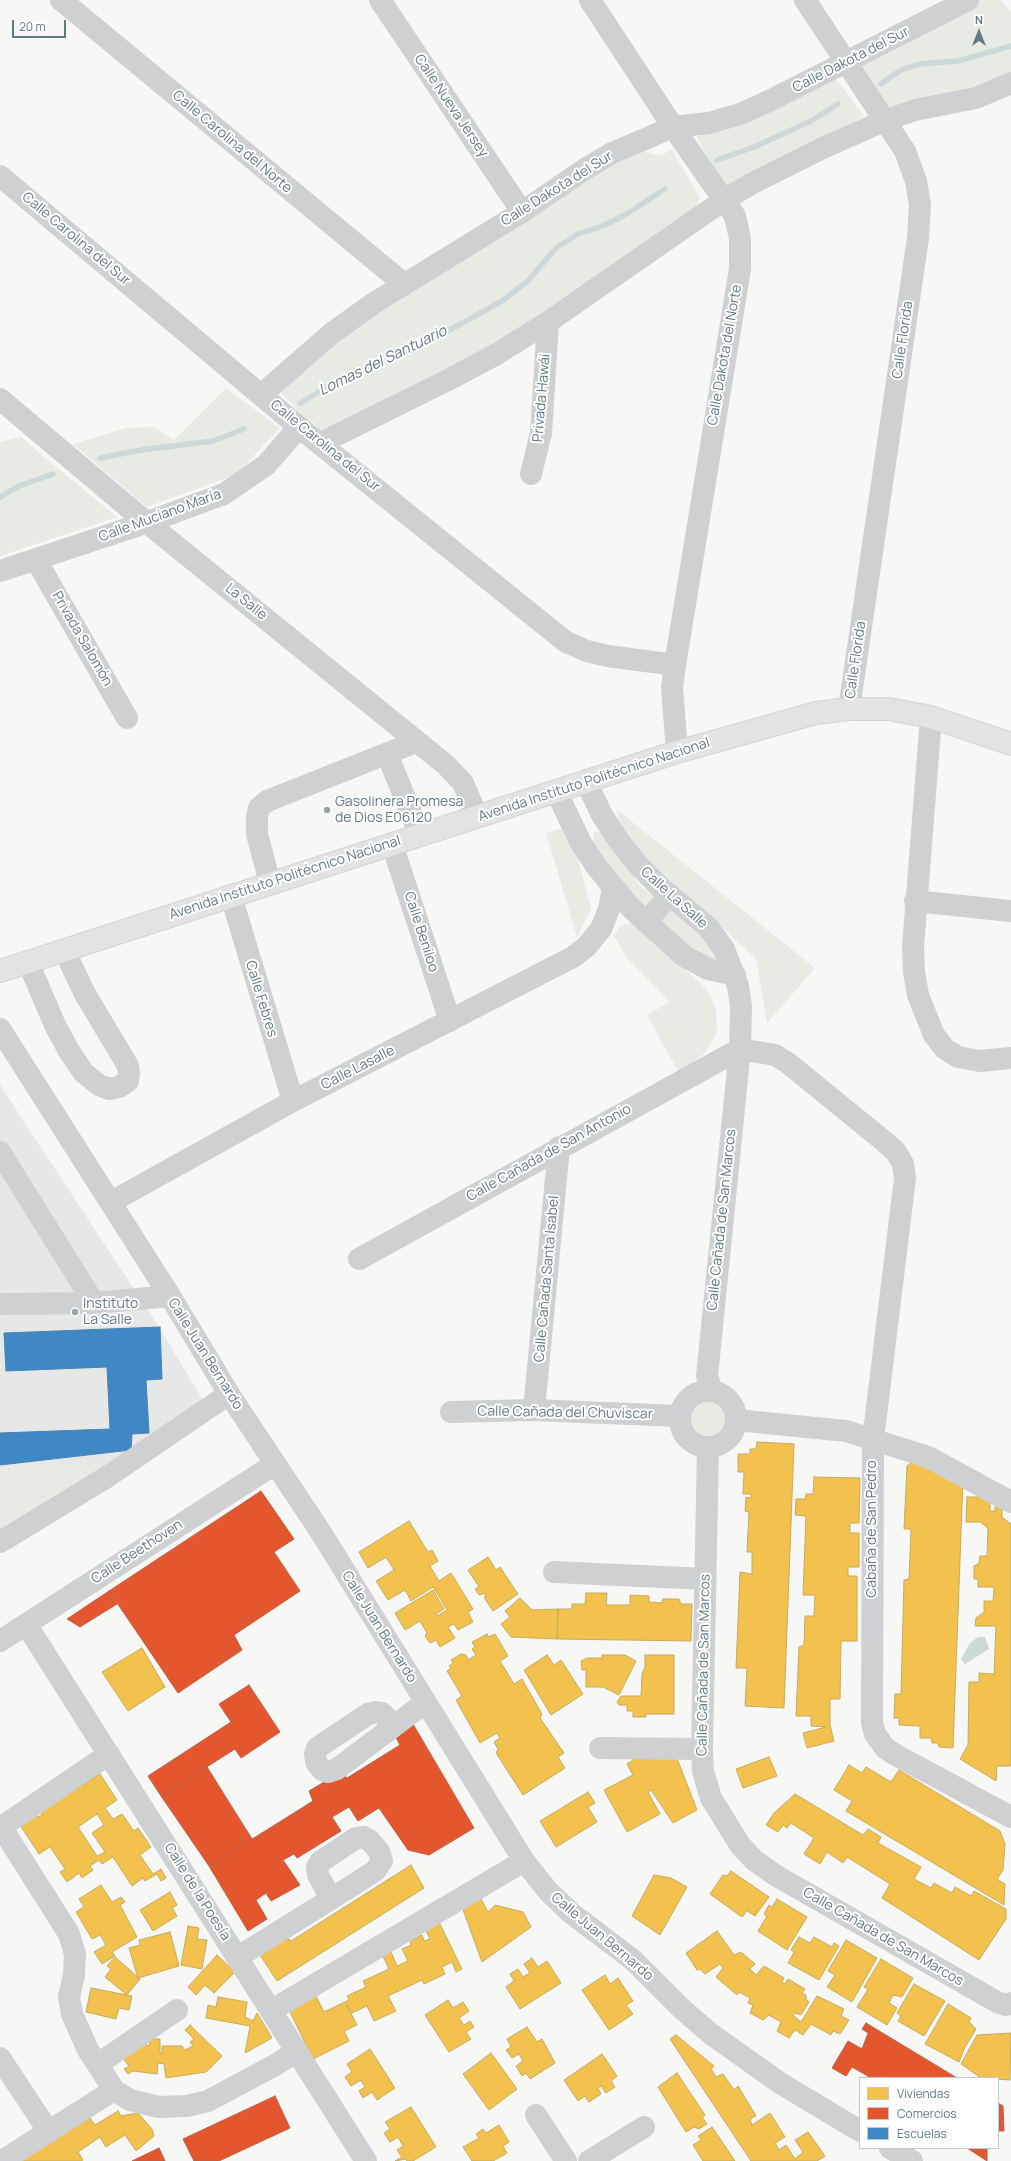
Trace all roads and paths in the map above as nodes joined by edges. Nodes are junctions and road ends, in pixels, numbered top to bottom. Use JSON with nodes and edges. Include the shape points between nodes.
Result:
{"nodes":[{"id":1,"x":61,"y":0,"type":"edge"},
{"id":2,"x":380,"y":0,"type":"edge"},
{"id":3,"x":590,"y":0,"type":"edge"},
{"id":4,"x":805,"y":0,"type":"edge"},
{"id":5,"x":968,"y":0,"type":"edge"},
{"id":6,"x":846,"y":64,"type":"junction"},
{"id":7,"x":1011,"y":83,"type":"edge"},
{"id":8,"x":884,"y":121,"type":"junction"},
{"id":9,"x":673,"y":127,"type":"junction"},
{"id":10,"x":0,"y":176,"type":"edge"},
{"id":11,"x":724,"y":200,"type":"junction"},
{"id":12,"x":522,"y":212,"type":"junction"},
{"id":13,"x":404,"y":284,"type":"junction"},
{"id":14,"x":548,"y":322,"type":"junction"},
{"id":15,"x":262,"y":394,"type":"junction"},
{"id":16,"x":0,"y":399,"type":"edge"},
{"id":17,"x":300,"y":428,"type":"junction"},
{"id":18,"x":321,"y":443,"type":"junction"},
{"id":19,"x":531,"y":474,"type":"dead end"},
{"id":20,"x":148,"y":522,"type":"junction"},
{"id":21,"x":36,"y":560,"type":"junction"},
{"id":22,"x":0,"y":571,"type":"edge"},
{"id":23,"x":675,"y":665,"type":"junction"},
{"id":24,"x":849,"y":709,"type":"junction"},
{"id":25,"x":931,"y":717,"type":"junction"},
{"id":26,"x":127,"y":718,"type":"dead end"},
{"id":27,"x":416,"y":742,"type":"junction"},
{"id":28,"x":1011,"y":744,"type":"edge"},
{"id":29,"x":677,"y":752,"type":"junction"},
{"id":30,"x":388,"y":754,"type":"junction"},
{"id":31,"x":586,"y":781,"type":"junction"},
{"id":32,"x":556,"y":791,"type":"junction"},
{"id":33,"x":477,"y":816,"type":"junction"},
{"id":34,"x":420,"y":835,"type":"junction"},
{"id":35,"x":392,"y":844,"type":"junction"},
{"id":36,"x":270,"y":883,"type":"junction"},
{"id":37,"x":613,"y":888,"type":"junction"},
{"id":38,"x":670,"y":895,"type":"junction"},
{"id":39,"x":231,"y":896,"type":"junction"},
{"id":40,"x":915,"y":901,"type":"junction"},
{"id":41,"x":1011,"y":911,"type":"edge"},
{"id":42,"x":646,"y":922,"type":"junction"},
{"id":43,"x":64,"y":950,"type":"junction"},
{"id":44,"x":28,"y":962,"type":"junction"},
{"id":45,"x":0,"y":971,"type":"edge"},
{"id":46,"x":735,"y":975,"type":"junction"},
{"id":47,"x":450,"y":1021,"type":"junction"},
{"id":48,"x":0,"y":1029,"type":"edge"},
{"id":49,"x":740,"y":1049,"type":"junction"},
{"id":50,"x":1011,"y":1058,"type":"edge"},
{"id":51,"x":293,"y":1101,"type":"junction"},
{"id":52,"x":559,"y":1147,"type":"junction"},
{"id":53,"x":0,"y":1152,"type":"edge"},
{"id":54,"x":111,"y":1202,"type":"junction"},
{"id":55,"x":359,"y":1258,"type":"dead end"},
{"id":56,"x":170,"y":1296,"type":"junction"},
{"id":57,"x":94,"y":1303,"type":"junction"},
{"id":58,"x":0,"y":1304,"type":"edge"},
{"id":59,"x":712,"y":1390,"type":"junction"},
{"id":60,"x":230,"y":1394,"type":"junction"},
{"id":61,"x":534,"y":1410,"type":"junction"},
{"id":62,"x":451,"y":1412,"type":"dead end"},
{"id":63,"x":679,"y":1416,"type":"junction"},
{"id":64,"x":736,"y":1420,"type":"junction"},
{"id":65,"x":873,"y":1440,"type":"junction"},
{"id":66,"x":708,"y":1447,"type":"junction"},
{"id":67,"x":275,"y":1464,"type":"junction"},
{"id":68,"x":1011,"y":1502,"type":"edge"},
{"id":69,"x":0,"y":1542,"type":"edge"},
{"id":70,"x":554,"y":1572,"type":"dead end"},
{"id":71,"x":706,"y":1578,"type":"junction"},
{"id":72,"x":26,"y":1624,"type":"junction"},
{"id":73,"x":0,"y":1641,"type":"edge"},
{"id":74,"x":426,"y":1702,"type":"junction"},
{"id":75,"x":394,"y":1726,"type":"dead end"},
{"id":76,"x":600,"y":1748,"type":"dead end"},
{"id":77,"x":702,"y":1749,"type":"junction"},
{"id":78,"x":109,"y":1754,"type":"junction"},
{"id":79,"x":1011,"y":1817,"type":"edge"},
{"id":80,"x":1,"y":1827,"type":"edge"},
{"id":81,"x":524,"y":1861,"type":"junction"},
{"id":82,"x":331,"y":1899,"type":"dead end"},
{"id":83,"x":238,"y":1957,"type":"junction"},
{"id":84,"x":1011,"y":2004,"type":"edge"},
{"id":85,"x":178,"y":2010,"type":"dead end"},
{"id":86,"x":272,"y":2010,"type":"junction"},
{"id":87,"x":297,"y":2051,"type":"junction"},
{"id":88,"x":0,"y":2058,"type":"edge"},
{"id":89,"x":98,"y":2064,"type":"junction"},
{"id":90,"x":114,"y":2090,"type":"junction"},
{"id":91,"x":536,"y":2115,"type":"dead end"},
{"id":92,"x":644,"y":2127,"type":"dead end"},
{"id":93,"x":859,"y":2129,"type":"edge"},
{"id":94,"x":49,"y":2132,"type":"junction"},
{"id":95,"x":892,"y":2149,"type":"edge"},
{"id":96,"x":2,"y":2161,"type":"edge"},
{"id":97,"x":366,"y":2161,"type":"edge"},
{"id":98,"x":566,"y":2161,"type":"edge"},
{"id":99,"x":589,"y":2161,"type":"edge"},
{"id":100,"x":912,"y":2161,"type":"edge"}],
"edges":[{"from":1,"to":13,"type":"street","name":"Calle Carolina del Norte"},
{"from":2,"to":12,"type":"street","name":"Calle Nueva Jersey"},
{"from":3,"to":9,"type":"street","name":"Calle Dakota del Norte"},
{"from":4,"to":6,"type":"street","name":"Calle Florida"},
{"from":5,"to":6,"type":"street","name":"Calle Dakota del Sur"},
{"from":6,"to":8,"type":"street","name":"Calle Florida"},
{"from":6,"to":9,"type":"street","name":"Calle Dakota del Sur","via":[[740,114],[709,123]]},
{"from":7,"to":8,"type":"street","via":[[976,98],[915,110]]},
{"from":8,"to":11,"type":"street","via":[[819,150]]},
{"from":8,"to":24,"type":"street","name":"Calle Florida","via":[[908,158],[916,180],[920,205],[918,238]]},
{"from":9,"to":11,"type":"street","name":"Calle Dakota del Norte"},
{"from":9,"to":12,"type":"street","name":"Calle Dakota del Sur","via":[[612,153]]},
{"from":10,"to":15,"type":"street","name":"Calle Carolina del Sur"},
{"from":11,"to":14,"type":"street"},
{"from":11,"to":23,"type":"street","name":"Calle Dakota del Norte","via":[[735,216],[740,238],[740,269]]},
{"from":12,"to":13,"type":"street","name":"Calle Dakota del Sur"},
{"from":13,"to":15,"type":"street","name":"Calle Dakota del Sur","via":[[332,333]]},
{"from":14,"to":18,"type":"street","via":[[497,354]]},
{"from":14,"to":19,"type":"street","name":"Privada Hawái","via":[[541,434]]},
{"from":15,"to":17,"type":"street","name":"Calle Carolina del Sur"},
{"from":16,"to":20,"type":"street","name":"La Salle"},
{"from":17,"to":18,"type":"street","name":"Calle Carolina del Sur"},
{"from":17,"to":20,"type":"street","name":"Calle Muciano María","via":[[266,465],[224,494]]},
{"from":18,"to":23,"type":"street","name":"Calle Carolina del Sur","via":[[566,642],[608,656]]},
{"from":20,"to":21,"type":"street","name":"Calle Muciano María"},
{"from":20,"to":27,"type":"street","name":"La Salle"},
{"from":21,"to":22,"type":"street","name":"Calle Muciano María"},
{"from":21,"to":26,"type":"street","name":"Privada Salomón"},
{"from":23,"to":29,"type":"street","name":"Calle Dakota del Norte","via":[[672,688]]},
{"from":24,"to":25,"type":"main road","name":"Avenida Instituto Politécnico Nacional","via":[[889,710]]},
{"from":24,"to":29,"type":"main road","name":"Avenida Instituto Politécnico Nacional","via":[[816,713]]},
{"from":25,"to":28,"type":"main road","name":"Avenida Instituto Politécnico Nacional"},
{"from":25,"to":40,"type":"street"},
{"from":27,"to":30,"type":"street"},
{"from":27,"to":33,"type":"street","name":"La Salle","via":[[463,783]]},
{"from":29,"to":31,"type":"main road","name":"Avenida Instituto Politécnico Nacional"},
{"from":30,"to":34,"type":"street"},
{"from":30,"to":36,"type":"street","via":[[267,801],[259,808],[258,834]]},
{"from":31,"to":32,"type":"main road","name":"Avenida Instituto Politécnico Nacional"},
{"from":31,"to":38,"type":"street","name":"Calle La Salle","via":[[602,815],[619,841],[639,866]]},
{"from":32,"to":33,"type":"main road","name":"Avenida Instituto Politécnico Nacional"},
{"from":32,"to":37,"type":"street","via":[[581,843]]},
{"from":33,"to":34,"type":"main road","name":"Avenida Instituto Politécnico Nacional"},
{"from":34,"to":35,"type":"main road","name":"Avenida Instituto Politécnico Nacional"},
{"from":35,"to":36,"type":"main road","name":"Avenida Instituto Politécnico Nacional"},
{"from":35,"to":47,"type":"street","name":"Calle Beniloo"},
{"from":36,"to":39,"type":"main road","name":"Avenida Instituto Politécnico Nacional"},
{"from":37,"to":42,"type":"street"},
{"from":37,"to":47,"type":"street","name":"Calle Lasalle","via":[[609,910],[601,929],[586,947],[573,957]]},
{"from":38,"to":42,"type":"street"},
{"from":38,"to":46,"type":"street","name":"Calle La Salle","via":[[708,926],[724,949]]},
{"from":39,"to":43,"type":"main road","name":"Avenida Instituto Politécnico Nacional"},
{"from":39,"to":51,"type":"street","name":"Calle Febres"},
{"from":40,"to":41,"type":"street"},
{"from":40,"to":50,"type":"street","via":[[914,972],[918,995],[934,1035],[945,1049],[958,1057],[980,1061]]},
{"from":42,"to":46,"type":"street","via":[[684,956],[708,969]]},
{"from":43,"to":44,"type":"main road","name":"Avenida Instituto Politécnico Nacional"},
{"from":43,"to":44,"type":"street","via":[[85,994],[128,1066],[128,1081],[119,1087],[109,1089],[99,1085],[84,1073],[55,1025]]},
{"from":44,"to":45,"type":"main road","name":"Avenida Instituto Politécnico Nacional"},
{"from":46,"to":49,"type":"street","name":"Calle La Salle","via":[[741,1006]]},
{"from":47,"to":51,"type":"street","name":"Calle Lasalle"},
{"from":48,"to":54,"type":"street","name":"Calle Juan Bernardo"},
{"from":49,"to":52,"type":"street","name":"Calle Cañada de San Antonio"},
{"from":49,"to":59,"type":"street","name":"Calle Cañada de San Marcos","via":[[706,1376]]},
{"from":49,"to":65,"type":"street","name":"Cabaña de San Pedro","via":[[775,1055],[788,1063],[885,1142],[896,1152],[903,1164],[905,1178]]},
{"from":51,"to":54,"type":"street","name":"Calle Lasalle"},
{"from":52,"to":55,"type":"street","name":"Calle Cañada de San Antonio"},
{"from":52,"to":61,"type":"street","name":"Calle Cañada Santa Isabel"},
{"from":53,"to":57,"type":"street"},
{"from":54,"to":56,"type":"street","name":"Calle Juan Bernardo"},
{"from":56,"to":57,"type":"street"},
{"from":56,"to":60,"type":"street","name":"Calle Juan Bernardo"},
{"from":57,"to":58,"type":"street"},
{"from":59,"to":63,"type":"street","via":[[702,1390],[686,1399]]},
{"from":59,"to":64,"type":"street","via":[[727,1397]]},
{"from":60,"to":67,"type":"street","name":"Calle Juan Bernardo"},
{"from":60,"to":69,"type":"street","via":[[107,1477]]},
{"from":61,"to":62,"type":"street","name":"Calle Cañada del Chuvíscar"},
{"from":61,"to":63,"type":"street","name":"Calle Cañada del Chuvíscar"},
{"from":63,"to":66,"type":"street","via":[[683,1434],[694,1444]]},
{"from":64,"to":65,"type":"street","via":[[846,1431]]},
{"from":64,"to":66,"type":"street","via":[[735,1428],[724,1442]]},
{"from":65,"to":68,"type":"street","via":[[928,1457]]},
{"from":65,"to":79,"type":"street","name":"Cabaña de San Pedro","via":[[871,1710],[875,1734],[885,1748],[894,1754]]},
{"from":66,"to":71,"type":"street","name":"Calle Cañada de San Marcos"},
{"from":67,"to":72,"type":"street","name":"Calle Beethoven"},
{"from":67,"to":74,"type":"street","name":"Calle Juan Bernardo","via":[[320,1531]]},
{"from":70,"to":71,"type":"street"},
{"from":71,"to":77,"type":"street","name":"Calle Cañada de San Marcos"},
{"from":72,"to":73,"type":"street","name":"Calle Beethoven"},
{"from":72,"to":78,"type":"street","name":"Calle de la Poesía"},
{"from":74,"to":75,"type":"street"},
{"from":74,"to":81,"type":"street","name":"Calle Juan Bernardo"},
{"from":76,"to":77,"type":"street"},
{"from":77,"to":84,"type":"street","name":"Calle Cañada de San Marcos","via":[[703,1771],[711,1798],[740,1845],[754,1860],[775,1875],[997,2002]]},
{"from":78,"to":80,"type":"street"},
{"from":78,"to":83,"type":"street","name":"Calle de la Poesía"},
{"from":80,"to":89,"type":"street","via":[[69,1934],[75,1954],[69,1997],[72,2014],[88,2050]]},
{"from":81,"to":86,"type":"street"},
{"from":81,"to":93,"type":"street","name":"Calle Juan Bernardo","via":[[548,1891],[571,1913],[633,1960],[711,2034],[780,2083]]},
{"from":82,"to":83,"type":"street"},
{"from":83,"to":86,"type":"street","name":"Calle de la Poesía"},
{"from":85,"to":89,"type":"street"},
{"from":86,"to":87,"type":"street","name":"Calle de la Poesía"},
{"from":87,"to":90,"type":"street","via":[[208,2101],[187,2106],[159,2107],[130,2100]]},
{"from":87,"to":97,"type":"street","name":"Calle de la Poesía"},
{"from":88,"to":94,"type":"street"},
{"from":89,"to":90,"type":"street"},
{"from":90,"to":94,"type":"street"},
{"from":91,"to":98,"type":"street"},
{"from":92,"to":99,"type":"street"},
{"from":94,"to":96,"type":"street"},
{"from":95,"to":100,"type":"street"}]}
